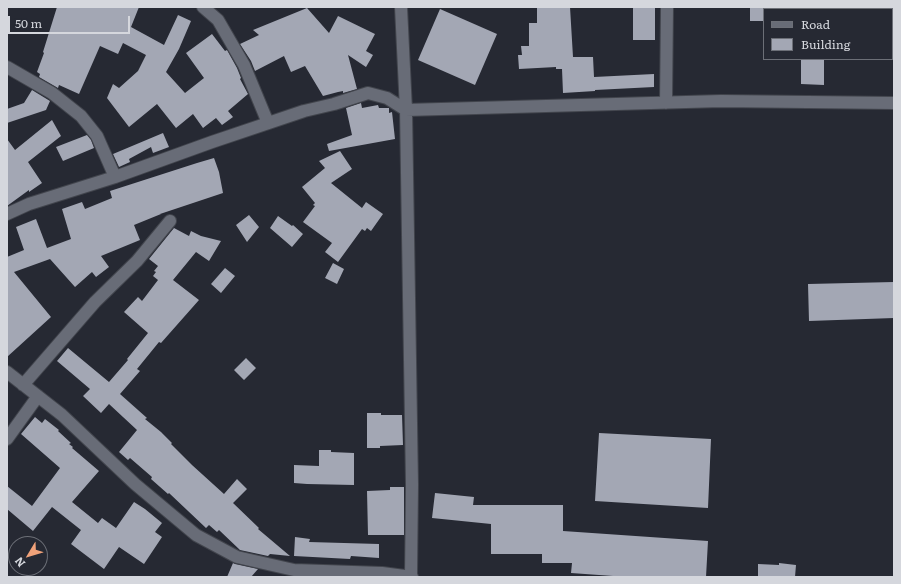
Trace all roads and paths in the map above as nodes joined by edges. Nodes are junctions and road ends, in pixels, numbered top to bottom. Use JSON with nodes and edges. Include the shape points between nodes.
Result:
{"nodes":[{"id":1,"x":203,"y":7,"type":"edge"},
{"id":2,"x":401,"y":7,"type":"edge"},
{"id":3,"x":667,"y":7,"type":"edge"},
{"id":4,"x":7,"y":67,"type":"edge"},
{"id":5,"x":666,"y":103,"type":"junction"},
{"id":6,"x":894,"y":103,"type":"edge"},
{"id":7,"x":406,"y":110,"type":"junction"},
{"id":8,"x":268,"y":123,"type":"junction"},
{"id":9,"x":115,"y":177,"type":"junction"},
{"id":10,"x":7,"y":214,"type":"edge"},
{"id":11,"x":170,"y":221,"type":"dead end"},
{"id":12,"x":7,"y":372,"type":"edge"},
{"id":13,"x":24,"y":385,"type":"junction"},
{"id":14,"x":38,"y":396,"type":"junction"},
{"id":15,"x":7,"y":439,"type":"edge"},
{"id":16,"x":412,"y":577,"type":"edge"}],
"edges":[{"from":1,"to":8,"type":"street","via":[[218,20],[244,65]]},
{"from":2,"to":7,"type":"street"},
{"from":3,"to":5,"type":"street"},
{"from":4,"to":9,"type":"street","via":[[52,93],[81,116],[97,136]]},
{"from":5,"to":6,"type":"street"},
{"from":5,"to":7,"type":"street"},
{"from":7,"to":8,"type":"street","via":[[387,98],[368,93]]},
{"from":7,"to":16,"type":"street"},
{"from":8,"to":9,"type":"street"},
{"from":9,"to":10,"type":"street","via":[[29,204]]},
{"from":11,"to":13,"type":"street","via":[[137,261],[95,302]]},
{"from":12,"to":13,"type":"street"},
{"from":13,"to":14,"type":"street"},
{"from":14,"to":15,"type":"street"},
{"from":14,"to":16,"type":"street","via":[[62,415],[135,484],[196,535],[237,557],[294,570],[382,573]]}]}
